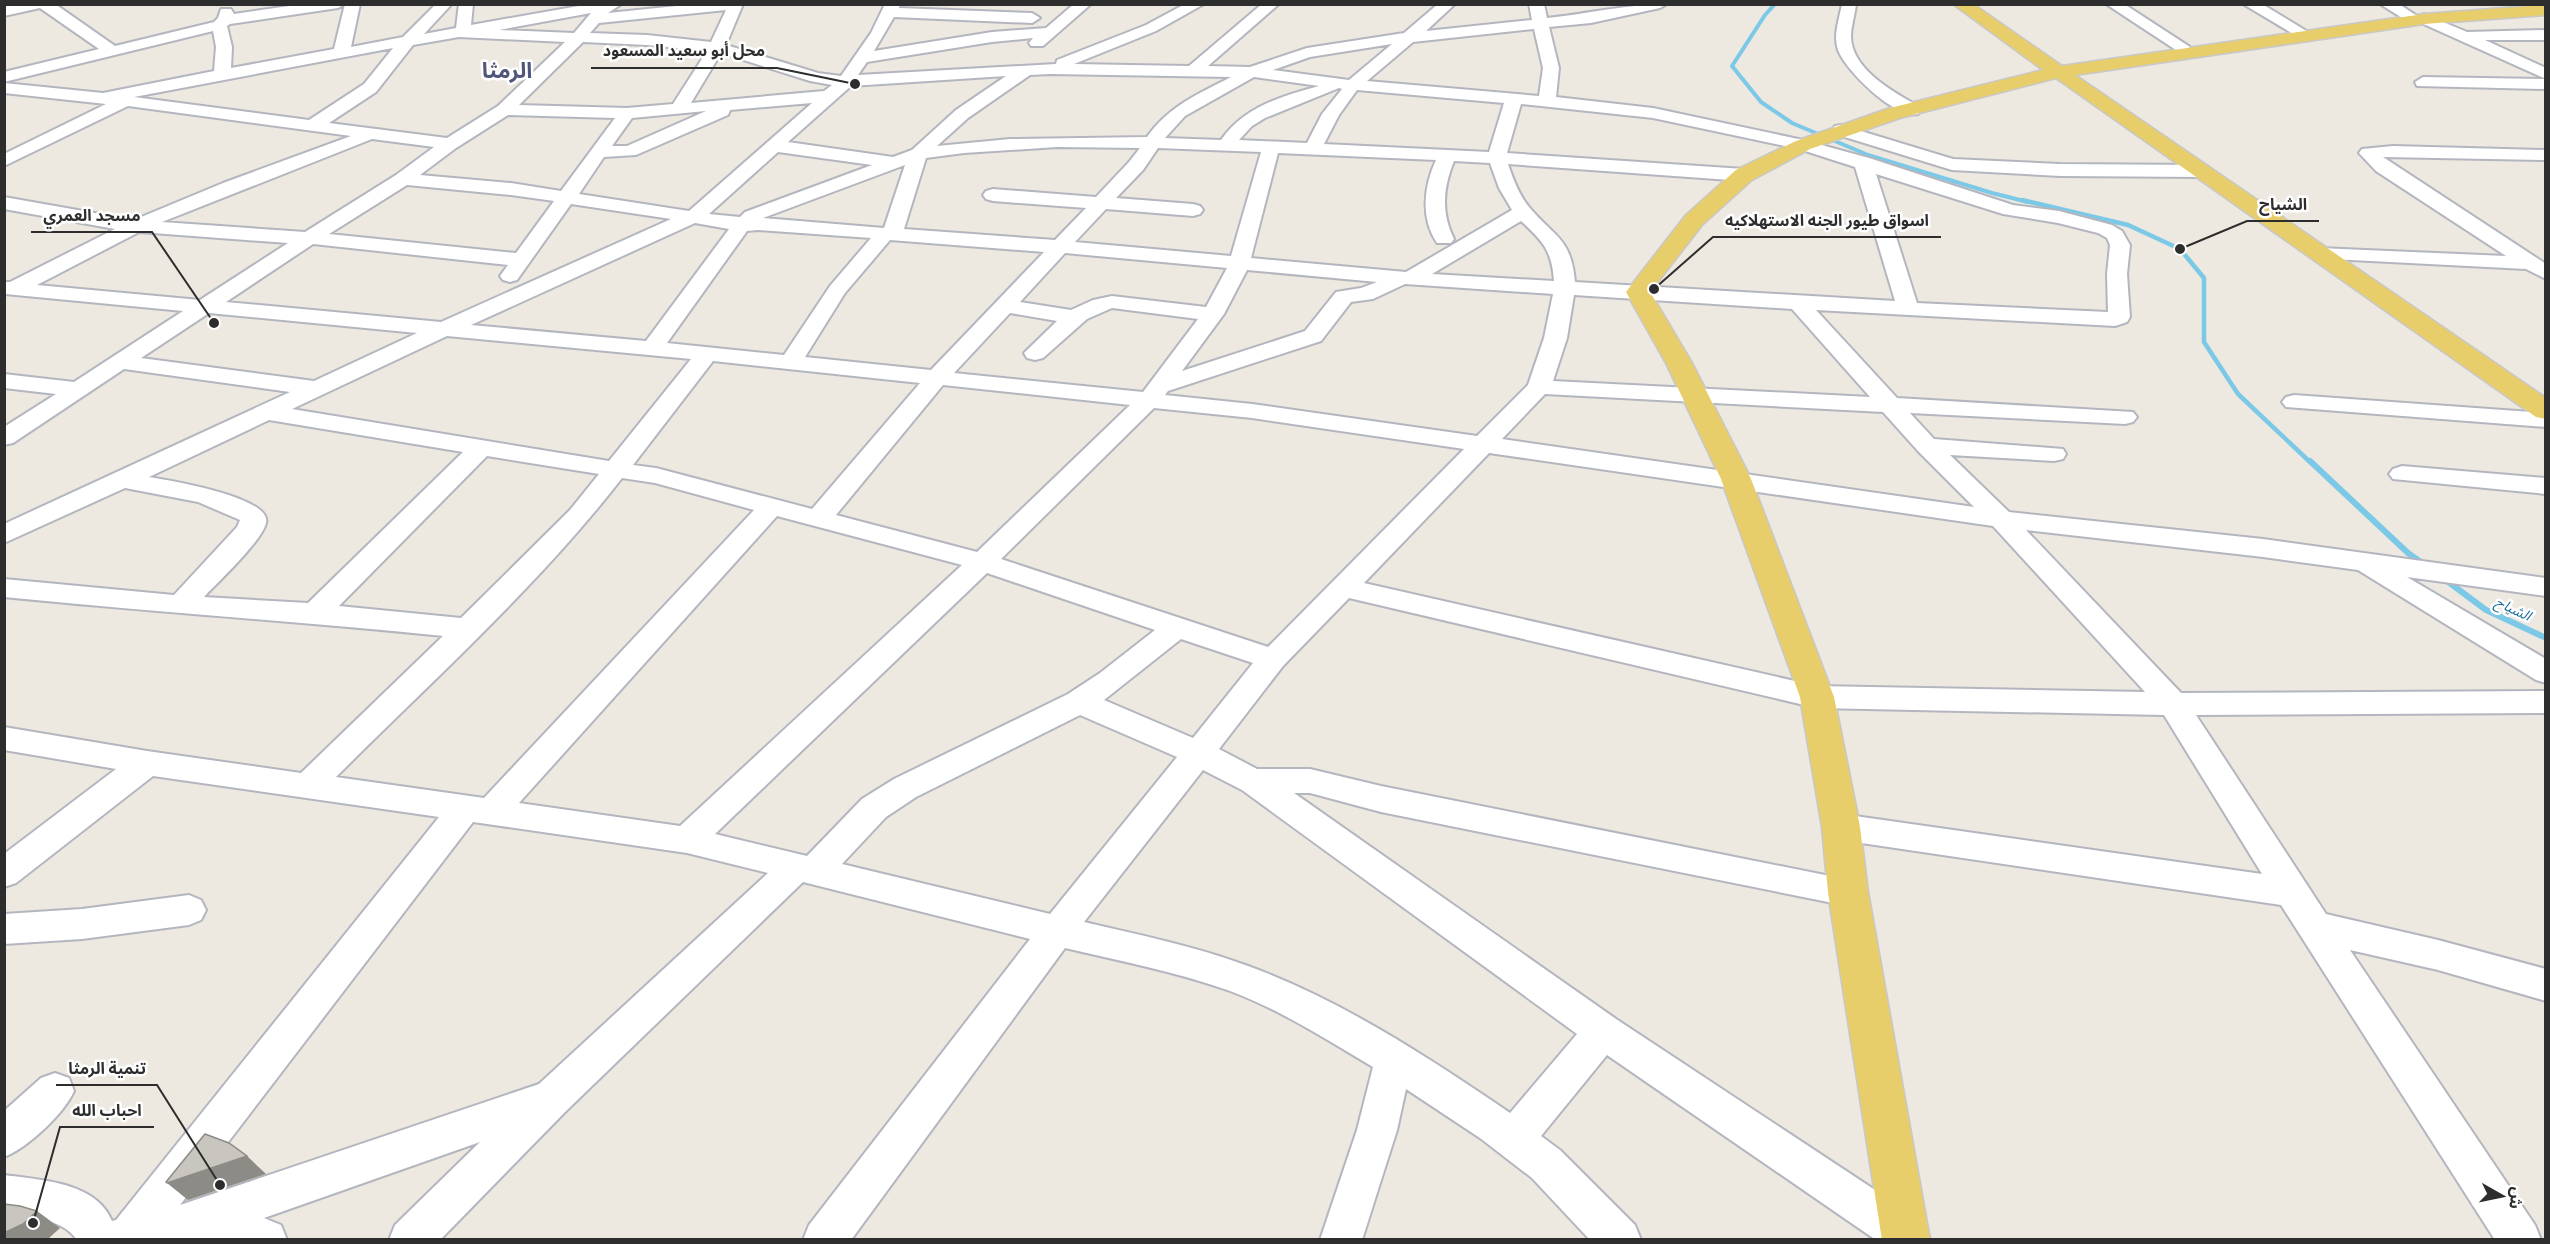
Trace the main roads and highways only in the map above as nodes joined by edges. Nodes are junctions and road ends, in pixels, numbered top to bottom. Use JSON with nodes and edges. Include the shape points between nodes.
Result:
{"nodes":[{"id":1,"x":1961,"y":4,"type":"edge"},
{"id":2,"x":1972,"y":4,"type":"edge"},
{"id":3,"x":2540,"y":4,"type":"edge"},
{"id":4,"x":2546,"y":10,"type":"edge"},
{"id":5,"x":2416,"y":18,"type":"junction"},
{"id":6,"x":2059,"y":68,"type":"junction"},
{"id":7,"x":2327,"y":254,"type":"junction"},
{"id":8,"x":2546,"y":398,"type":"edge"},
{"id":9,"x":2546,"y":411,"type":"edge"},
{"id":10,"x":1908,"y":1238,"type":"edge"}],
"edges":[{"from":1,"to":6,"type":"main road"},
{"from":2,"to":6,"type":"main road"},
{"from":3,"to":5,"type":"main road"},
{"from":4,"to":5,"type":"main road"},
{"from":5,"to":6,"type":"main road"},
{"from":5,"to":6,"type":"main road","via":[[2182,47]]},
{"from":6,"to":7,"type":"main road"},
{"from":6,"to":7,"type":"main road","via":[[2201,171]]},
{"from":6,"to":10,"type":"main road","via":[[1904,109],[1823,137],[1744,175],[1694,220],[1645,295],[1736,479],[1817,697]]},
{"from":7,"to":8,"type":"main road"},
{"from":7,"to":9,"type":"main road"}]}
